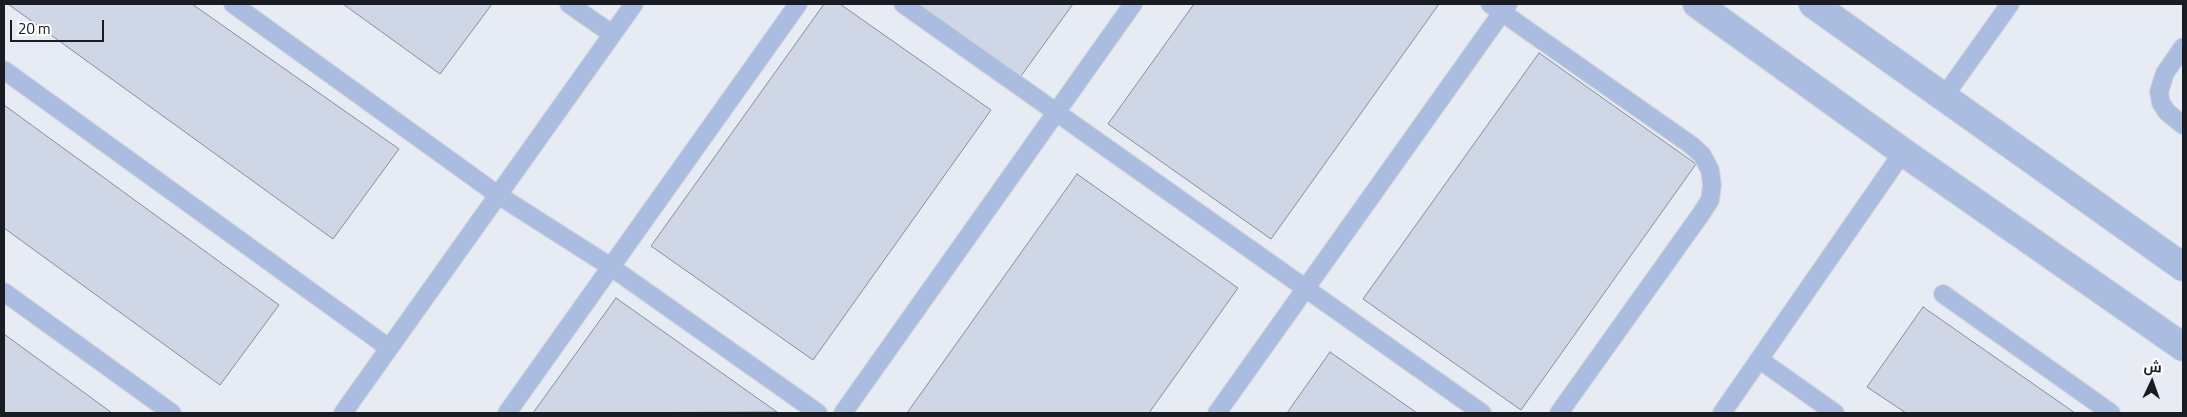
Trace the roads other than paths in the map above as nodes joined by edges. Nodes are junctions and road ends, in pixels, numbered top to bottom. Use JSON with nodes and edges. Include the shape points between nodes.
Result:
{"nodes":[{"id":1,"x":233,"y":4,"type":"edge"},
{"id":2,"x":569,"y":4,"type":"edge"},
{"id":3,"x":634,"y":4,"type":"edge"},
{"id":4,"x":798,"y":4,"type":"edge"},
{"id":5,"x":903,"y":4,"type":"edge"},
{"id":6,"x":1133,"y":4,"type":"edge"},
{"id":7,"x":1697,"y":4,"type":"edge"},
{"id":8,"x":1814,"y":4,"type":"edge"},
{"id":9,"x":2010,"y":4,"type":"edge"},
{"id":10,"x":1500,"y":7,"type":"edge"},
{"id":11,"x":612,"y":34,"type":"junction"},
{"id":12,"x":2183,"y":47,"type":"edge"},
{"id":13,"x":4,"y":70,"type":"edge"},
{"id":14,"x":1944,"y":98,"type":"junction"},
{"id":15,"x":1057,"y":111,"type":"junction"},
{"id":16,"x":2183,"y":125,"type":"edge"},
{"id":17,"x":1903,"y":152,"type":"junction"},
{"id":18,"x":498,"y":195,"type":"junction"},
{"id":19,"x":611,"y":267,"type":"junction"},
{"id":20,"x":2183,"y":267,"type":"edge"},
{"id":21,"x":1307,"y":287,"type":"junction"},
{"id":22,"x":4,"y":292,"type":"edge"},
{"id":23,"x":1944,"y":294,"type":"dead end"},
{"id":24,"x":2183,"y":347,"type":"edge"},
{"id":25,"x":389,"y":348,"type":"junction"},
{"id":26,"x":1760,"y":360,"type":"junction"},
{"id":27,"x":172,"y":413,"type":"edge"},
{"id":28,"x":343,"y":413,"type":"edge"},
{"id":29,"x":507,"y":413,"type":"edge"},
{"id":30,"x":818,"y":413,"type":"edge"},
{"id":31,"x":843,"y":413,"type":"edge"},
{"id":32,"x":1217,"y":413,"type":"edge"},
{"id":33,"x":1482,"y":413,"type":"edge"},
{"id":34,"x":1559,"y":413,"type":"edge"},
{"id":35,"x":1722,"y":413,"type":"edge"},
{"id":36,"x":1836,"y":413,"type":"edge"},
{"id":37,"x":2111,"y":413,"type":"edge"}],
"edges":[{"from":1,"to":18,"type":"lane"},
{"from":2,"to":11,"type":"lane"},
{"from":3,"to":11,"type":"lane"},
{"from":4,"to":19,"type":"lane"},
{"from":5,"to":15,"type":"lane"},
{"from":6,"to":15,"type":"lane"},
{"from":7,"to":17,"type":"street"},
{"from":8,"to":14,"type":"street"},
{"from":9,"to":14,"type":"lane"},
{"from":10,"to":21,"type":"lane"},
{"from":10,"to":34,"type":"lane","via":[[1691,145],[1702,155],[1710,170],[1710,200]]},
{"from":11,"to":18,"type":"lane"},
{"from":12,"to":16,"type":"lane","via":[[2165,72],[2159,92],[2166,112]]},
{"from":13,"to":25,"type":"lane"},
{"from":14,"to":20,"type":"street"},
{"from":15,"to":21,"type":"lane"},
{"from":15,"to":31,"type":"lane"},
{"from":17,"to":24,"type":"street"},
{"from":17,"to":26,"type":"lane"},
{"from":18,"to":19,"type":"lane"},
{"from":18,"to":25,"type":"lane"},
{"from":19,"to":29,"type":"lane"},
{"from":19,"to":30,"type":"lane"},
{"from":21,"to":32,"type":"lane"},
{"from":21,"to":33,"type":"lane"},
{"from":22,"to":27,"type":"lane"},
{"from":23,"to":37,"type":"lane"},
{"from":25,"to":28,"type":"lane"},
{"from":26,"to":35,"type":"lane"},
{"from":26,"to":36,"type":"lane"}]}
